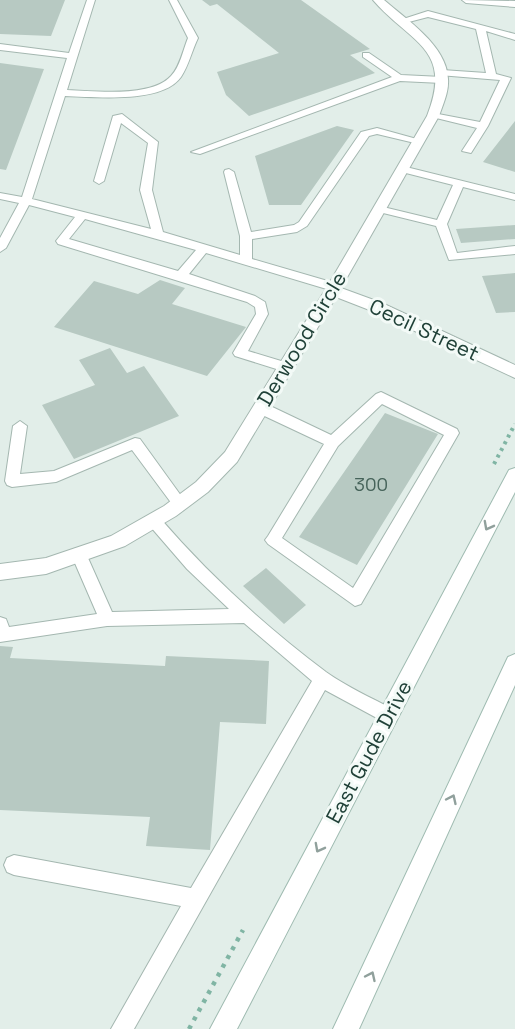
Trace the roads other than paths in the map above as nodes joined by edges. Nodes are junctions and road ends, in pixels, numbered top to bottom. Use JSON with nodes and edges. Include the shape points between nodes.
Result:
{"nodes":[{"id":1,"x":90,"y":0,"type":"edge"},
{"id":2,"x":173,"y":0,"type":"edge"},
{"id":3,"x":378,"y":0,"type":"edge"},
{"id":4,"x":466,"y":0,"type":"edge"},
{"id":5,"x":515,"y":4,"type":"edge"},
{"id":6,"x":401,"y":21,"type":"junction"},
{"id":7,"x":480,"y":27,"type":"junction"},
{"id":8,"x":515,"y":37,"type":"edge"},
{"id":9,"x":0,"y":47,"type":"edge"},
{"id":10,"x":366,"y":55,"type":"dead end"},
{"id":11,"x":72,"y":56,"type":"junction"},
{"id":12,"x":442,"y":76,"type":"junction"},
{"id":13,"x":492,"y":76,"type":"junction"},
{"id":14,"x":510,"y":76,"type":"edge"},
{"id":15,"x":399,"y":78,"type":"junction"},
{"id":16,"x":61,"y":93,"type":"junction"},
{"id":17,"x":433,"y":116,"type":"junction"},
{"id":18,"x":483,"y":126,"type":"junction"},
{"id":19,"x":419,"y":141,"type":"junction"},
{"id":20,"x":466,"y":151,"type":"dead end"},
{"id":21,"x":196,"y":152,"type":"dead end"},
{"id":22,"x":402,"y":169,"type":"junction"},
{"id":23,"x":229,"y":172,"type":"dead end"},
{"id":24,"x":99,"y":181,"type":"dead end"},
{"id":25,"x":460,"y":182,"type":"junction"},
{"id":26,"x":0,"y":195,"type":"edge"},
{"id":27,"x":515,"y":198,"type":"edge"},
{"id":28,"x":26,"y":201,"type":"junction"},
{"id":29,"x":380,"y":209,"type":"junction"},
{"id":30,"x":82,"y":215,"type":"junction"},
{"id":31,"x":441,"y":224,"type":"junction"},
{"id":32,"x":158,"y":234,"type":"junction"},
{"id":33,"x":246,"y":236,"type":"junction"},
{"id":34,"x":0,"y":248,"type":"edge"},
{"id":35,"x":204,"y":248,"type":"junction"},
{"id":36,"x":515,"y":250,"type":"edge"},
{"id":37,"x":246,"y":261,"type":"junction"},
{"id":38,"x":181,"y":276,"type":"junction"},
{"id":39,"x":333,"y":288,"type":"junction"},
{"id":40,"x":286,"y":367,"type":"junction"},
{"id":41,"x":515,"y":372,"type":"edge"},
{"id":42,"x":261,"y":408,"type":"junction"},
{"id":43,"x":20,"y":426,"type":"dead end"},
{"id":44,"x":333,"y":442,"type":"junction"},
{"id":45,"x":515,"y":475,"type":"edge"},
{"id":46,"x":180,"y":504,"type":"junction"},
{"id":47,"x":154,"y":521,"type":"junction"},
{"id":48,"x":79,"y":554,"type":"junction"},
{"id":49,"x":0,"y":572,"type":"edge"},
{"id":50,"x":246,"y":616,"type":"junction"},
{"id":51,"x":107,"y":619,"type":"junction"},
{"id":52,"x":0,"y":624,"type":"edge"},
{"id":53,"x":515,"y":663,"type":"edge"},
{"id":54,"x":322,"y":679,"type":"junction"},
{"id":55,"x":388,"y":716,"type":"junction"},
{"id":56,"x":14,"y":865,"type":"dead end"},
{"id":57,"x":196,"y":899,"type":"junction"},
{"id":58,"x":123,"y":1029,"type":"edge"},
{"id":59,"x":223,"y":1029,"type":"edge"},
{"id":60,"x":346,"y":1029,"type":"edge"}],
"edges":[{"from":1,"to":11,"type":"lane"},
{"from":2,"to":16,"type":"lane","via":[[193,38],[175,78],[160,89]]},
{"from":3,"to":6,"type":"street"},
{"from":4,"to":5,"type":"lane"},
{"from":6,"to":7,"type":"lane","via":[[428,14]]},
{"from":6,"to":12,"type":"street","via":[[436,58]]},
{"from":7,"to":8,"type":"lane"},
{"from":7,"to":13,"type":"lane"},
{"from":9,"to":11,"type":"lane"},
{"from":10,"to":15,"type":"lane"},
{"from":11,"to":16,"type":"lane"},
{"from":12,"to":13,"type":"lane"},
{"from":12,"to":15,"type":"lane"},
{"from":12,"to":17,"type":"street","name":"Derwood Circle"},
{"from":13,"to":14,"type":"lane"},
{"from":14,"to":18,"type":"lane"},
{"from":15,"to":21,"type":"lane"},
{"from":16,"to":28,"type":"lane"},
{"from":17,"to":18,"type":"lane"},
{"from":17,"to":19,"type":"street","name":"Derwood Circle"},
{"from":18,"to":20,"type":"lane"},
{"from":19,"to":22,"type":"street","name":"Derwood Circle"},
{"from":19,"to":33,"type":"lane","via":[[377,131],[365,135],[303,224]]},
{"from":22,"to":25,"type":"lane"},
{"from":22,"to":29,"type":"street","name":"Derwood Circle"},
{"from":23,"to":33,"type":"lane"},
{"from":24,"to":32,"type":"lane","via":[[118,116],[153,142],[146,190]]},
{"from":25,"to":27,"type":"lane"},
{"from":25,"to":31,"type":"lane"},
{"from":26,"to":28,"type":"lane"},
{"from":28,"to":30,"type":"lane"},
{"from":28,"to":34,"type":"lane"},
{"from":29,"to":31,"type":"lane"},
{"from":29,"to":39,"type":"street","name":"Derwood Circle"},
{"from":30,"to":32,"type":"lane"},
{"from":30,"to":38,"type":"lane","via":[[62,241]]},
{"from":31,"to":36,"type":"lane","via":[[453,257]]},
{"from":32,"to":35,"type":"lane"},
{"from":33,"to":37,"type":"lane"},
{"from":35,"to":37,"type":"lane"},
{"from":35,"to":38,"type":"lane"},
{"from":37,"to":39,"type":"lane"},
{"from":38,"to":40,"type":"lane","via":[[261,305],[262,314],[240,353]]},
{"from":39,"to":40,"type":"street","name":"Derwood Circle"},
{"from":39,"to":41,"type":"street","name":"Cecil Street"},
{"from":40,"to":42,"type":"street","name":"Derwood Circle"},
{"from":42,"to":44,"type":"lane"},
{"from":42,"to":46,"type":"street","name":"Derwood Circle","via":[[231,457]]},
{"from":43,"to":46,"type":"lane","via":[[12,481],[56,476],[135,443]]},
{"from":44,"to":44,"type":"lane","via":[[381,397],[452,433],[355,599],[273,540]]},
{"from":45,"to":55,"type":"street","name":"East Gude Drive","one_way":true},
{"from":46,"to":47,"type":"street","name":"Derwood Circle"},
{"from":47,"to":48,"type":"street","name":"Derwood Circle","via":[[118,542]]},
{"from":47,"to":50,"type":"lane","via":[[174,546]]},
{"from":48,"to":49,"type":"street","name":"Derwood Circle","via":[[46,566]]},
{"from":48,"to":51,"type":"lane"},
{"from":50,"to":51,"type":"lane"},
{"from":50,"to":54,"type":"lane"},
{"from":51,"to":52,"type":"lane","via":[[2,635]]},
{"from":60,"to":53,"type":"street","one_way":true},
{"from":54,"to":55,"type":"lane"},
{"from":54,"to":57,"type":"lane"},
{"from":55,"to":59,"type":"street","name":"East Gude Drive","one_way":true},
{"from":56,"to":57,"type":"lane"},
{"from":57,"to":58,"type":"lane"}]}
